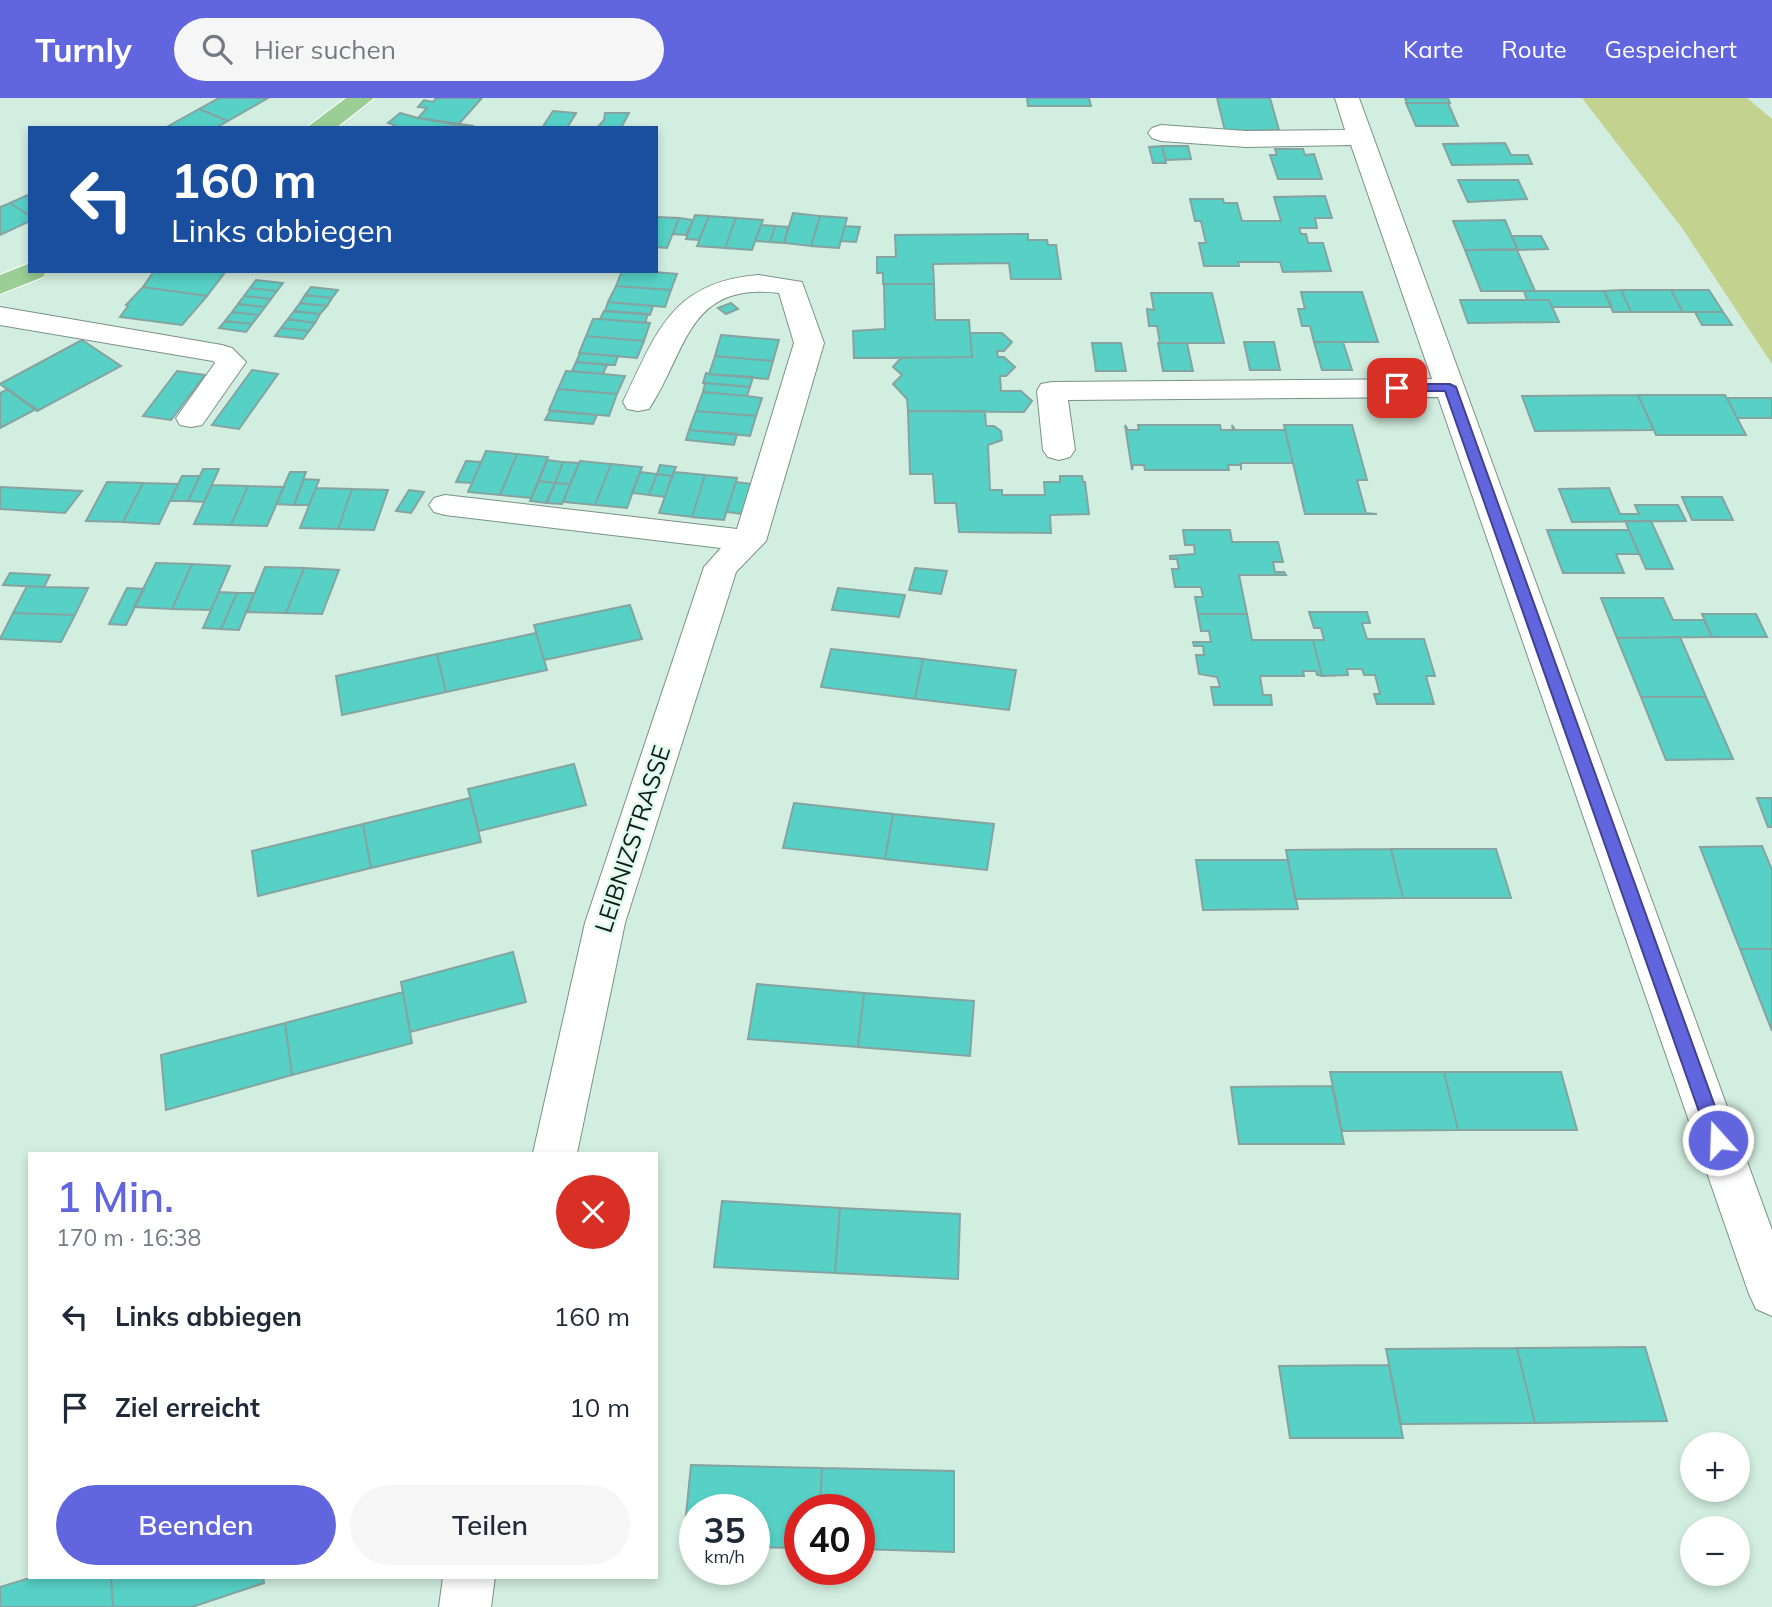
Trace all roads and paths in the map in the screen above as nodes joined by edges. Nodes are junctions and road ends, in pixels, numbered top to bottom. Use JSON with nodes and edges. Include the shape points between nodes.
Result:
{"nodes":[{"id":1,"x":362,"y":98,"type":"edge"},
{"id":2,"x":1347,"y":98,"type":"edge"},
{"id":3,"x":322,"y":126,"type":"edge"},
{"id":4,"x":1161,"y":133,"type":"dead end"},
{"id":5,"x":1361,"y":137,"type":"junction"},
{"id":6,"x":29,"y":273,"type":"edge"},
{"id":7,"x":0,"y":286,"type":"edge"},
{"id":8,"x":0,"y":316,"type":"edge"},
{"id":9,"x":1450,"y":387,"type":"junction"},
{"id":10,"x":638,"y":402,"type":"dead end"},
{"id":11,"x":191,"y":418,"type":"dead end"},
{"id":12,"x":1059,"y":450,"type":"dead end"},
{"id":13,"x":445,"y":505,"type":"dead end"},
{"id":14,"x":750,"y":541,"type":"junction"},
{"id":15,"x":555,"y":1152,"type":"edge"},
{"id":16,"x":1772,"y":1294,"type":"edge"},
{"id":17,"x":470,"y":1579,"type":"edge"},
{"id":18,"x":465,"y":1607,"type":"edge"}],
"edges":[{"from":1,"to":3,"type":"main road"},
{"from":2,"to":5,"type":"street"},
{"from":4,"to":5,"type":"street","via":[[1246,139]]},
{"from":5,"to":9,"type":"street"},
{"from":6,"to":7,"type":"main road"},
{"from":8,"to":11,"type":"street","via":[[222,354],[231,362]]},
{"from":9,"to":12,"type":"street","via":[[1052,391]]},
{"from":9,"to":16,"type":"street"},
{"from":10,"to":14,"type":"street","via":[[684,312],[701,297],[721,288],[755,283],[774,282],[792,288],[809,344]]},
{"from":13,"to":14,"type":"street"},
{"from":14,"to":15,"type":"street","name":"LEIBNIZSTRASSE","via":[[721,567],[605,923]]},
{"from":17,"to":18,"type":"street"}]}
